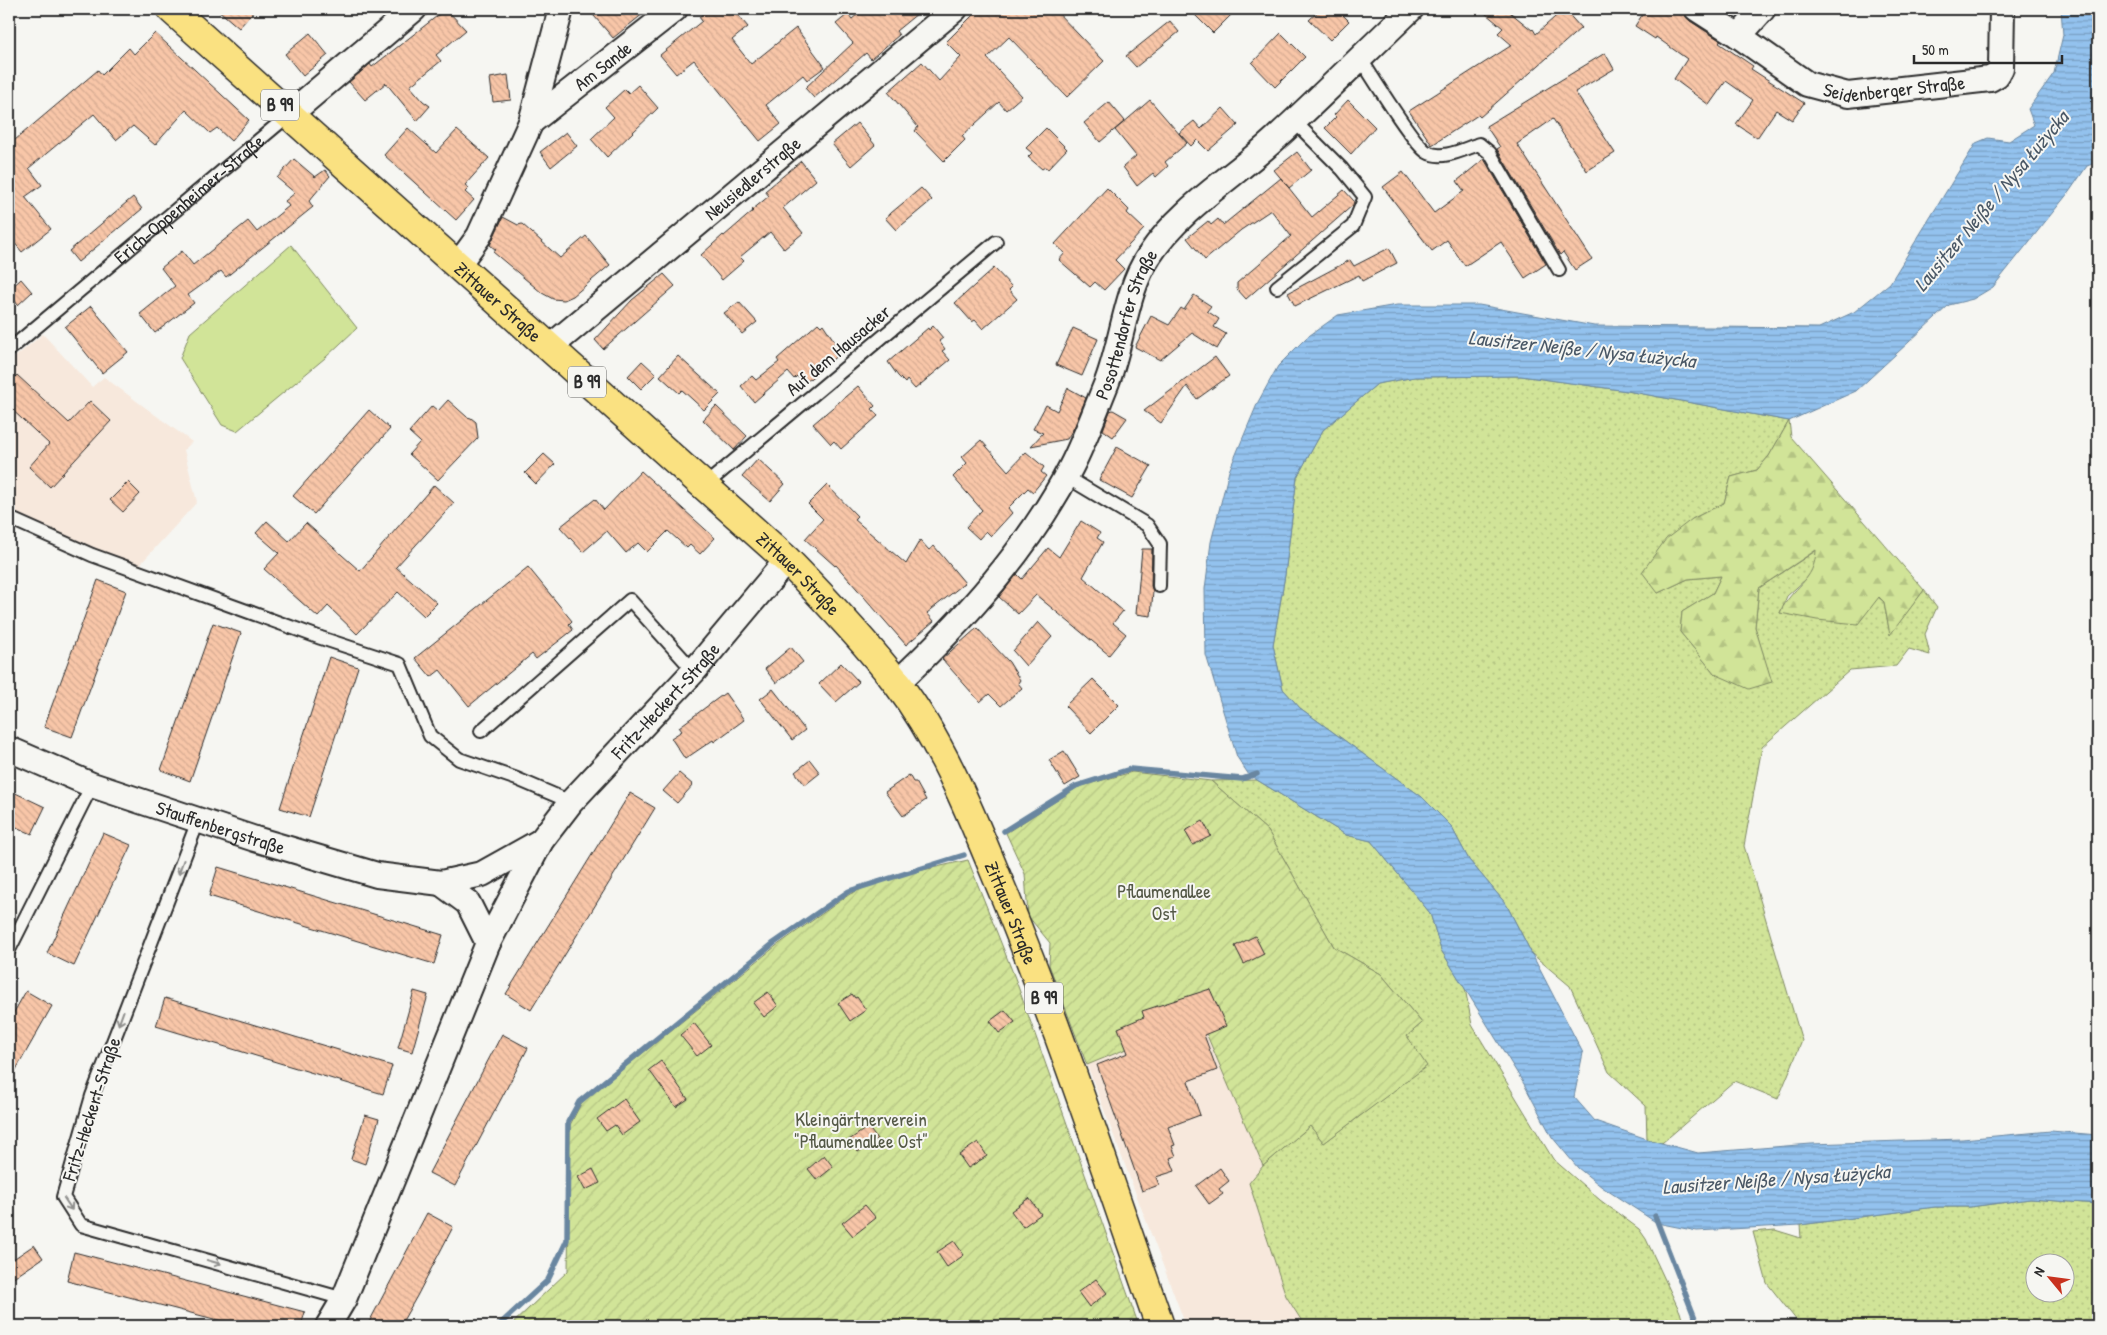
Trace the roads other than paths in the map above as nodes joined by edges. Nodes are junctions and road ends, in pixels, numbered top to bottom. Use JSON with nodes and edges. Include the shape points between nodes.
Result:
{"nodes":[{"id":1,"x":171,"y":9,"type":"edge"},
{"id":2,"x":561,"y":9,"type":"edge"},
{"id":3,"x":675,"y":9,"type":"edge"},
{"id":4,"x":955,"y":9,"type":"edge"},
{"id":5,"x":1412,"y":9,"type":"edge"},
{"id":6,"x":1697,"y":9,"type":"edge"},
{"id":7,"x":1762,"y":9,"type":"edge"},
{"id":8,"x":2002,"y":9,"type":"edge"},
{"id":9,"x":401,"y":13,"type":"edge"},
{"id":10,"x":1739,"y":36,"type":"junction"},
{"id":11,"x":1360,"y":58,"type":"junction"},
{"id":12,"x":290,"y":114,"type":"junction"},
{"id":13,"x":1294,"y":121,"type":"junction"},
{"id":14,"x":531,"y":122,"type":"junction"},
{"id":15,"x":996,"y":242,"type":"dead end"},
{"id":16,"x":456,"y":266,"type":"junction"},
{"id":17,"x":1559,"y":270,"type":"dead end"},
{"id":18,"x":1276,"y":287,"type":"dead end"},
{"id":19,"x":549,"y":348,"type":"junction"},
{"id":20,"x":9,"y":350,"type":"edge"},
{"id":21,"x":1065,"y":476,"type":"junction"},
{"id":22,"x":704,"y":486,"type":"junction"},
{"id":23,"x":9,"y":518,"type":"edge"},
{"id":24,"x":787,"y":560,"type":"junction"},
{"id":25,"x":1158,"y":586,"type":"dead end"},
{"id":26,"x":694,"y":671,"type":"junction"},
{"id":27,"x":897,"y":683,"type":"junction"},
{"id":28,"x":482,"y":731,"type":"dead end"},
{"id":29,"x":9,"y":749,"type":"edge"},
{"id":30,"x":92,"y":785,"type":"junction"},
{"id":31,"x":570,"y":802,"type":"junction"},
{"id":32,"x":198,"y":821,"type":"junction"},
{"id":33,"x":541,"y":841,"type":"junction"},
{"id":34,"x":441,"y":883,"type":"junction"},
{"id":35,"x":488,"y":943,"type":"junction"},
{"id":36,"x":9,"y":950,"type":"edge"},
{"id":37,"x":344,"y":1299,"type":"junction"},
{"id":38,"x":328,"y":1326,"type":"edge"},
{"id":39,"x":1160,"y":1326,"type":"edge"}],
"edges":[{"from":1,"to":12,"type":"main road","name":"Zittauer Straße","number":"B 99"},
{"from":2,"to":14,"type":"street","name":"Am Sande"},
{"from":3,"to":14,"type":"street","name":"Am Sande"},
{"from":4,"to":19,"type":"street","name":"Neusiedlerstraße"},
{"from":5,"to":11,"type":"street","name":"Posottendorfer Straße"},
{"from":6,"to":10,"type":"street","name":"Seidenberger Straße"},
{"from":7,"to":10,"type":"street"},
{"from":8,"to":10,"type":"street","name":"Seidenberger Straße","via":[[2001,68],[1998,75],[1990,79],[1848,95],[1807,84]]},
{"from":9,"to":12,"type":"street","name":"Erich-Oppenheimer-Straße"},
{"from":11,"to":13,"type":"street","name":"Posottendorfer Straße"},
{"from":11,"to":17,"type":"lane","via":[[1412,136],[1427,152],[1444,156],[1479,144],[1490,153]]},
{"from":12,"to":16,"type":"main road","name":"Zittauer Straße","number":"B 99"},
{"from":12,"to":20,"type":"lane","name":"Erich-Oppenheimer-Straße"},
{"from":13,"to":18,"type":"lane","via":[[1342,168],[1365,197],[1353,226]]},
{"from":13,"to":21,"type":"street","name":"Posottendorfer Straße","via":[[1169,228],[1148,257],[1137,281],[1107,384]]},
{"from":14,"to":16,"type":"street","name":"Am Sande","via":[[479,236]]},
{"from":15,"to":22,"type":"lane","name":"Auf dem Hausacker"},
{"from":16,"to":19,"type":"main road","name":"Zittauer Straße","number":"B 99"},
{"from":19,"to":22,"type":"main road","name":"Zittauer Straße","number":"B 99"},
{"from":21,"to":25,"type":"lane","via":[[1148,525],[1160,544]]},
{"from":21,"to":27,"type":"street","name":"Posottendorfer Straße","via":[[1028,538],[978,600],[949,634]]},
{"from":22,"to":24,"type":"main road","name":"Zittauer Straße","number":"B 99"},
{"from":23,"to":31,"type":"lane","via":[[92,555],[400,664],[430,736],[459,759]]},
{"from":24,"to":26,"type":"street","name":"Fritz-Heckert-Straße"},
{"from":24,"to":27,"type":"main road","name":"Zittauer Straße","number":"B 99"},
{"from":26,"to":28,"type":"lane","via":[[630,600]]},
{"from":26,"to":31,"type":"street","name":"Fritz-Heckert-Straße"},
{"from":27,"to":39,"type":"main road","name":"Zittauer Straße","number":"B 99","via":[[932,737],[982,840],[1035,972]]},
{"from":29,"to":30,"type":"street","name":"Stauffenbergstraße"},
{"from":30,"to":32,"type":"street","name":"Stauffenbergstraße"},
{"from":30,"to":36,"type":"lane"},
{"from":31,"to":33,"type":"street","name":"Fritz-Heckert-Straße"},
{"from":32,"to":34,"type":"street","name":"Stauffenbergstraße","via":[[377,875]]},
{"from":32,"to":37,"type":"lane","name":"Fritz-Heckert-Straße","one_way":true,"via":[[92,1096],[63,1197],[81,1225]]},
{"from":33,"to":34,"type":"street","name":"Fritz-Heckert-Straße","via":[[482,874]]},
{"from":33,"to":35,"type":"street","name":"Fritz-Heckert-Straße"},
{"from":34,"to":35,"type":"street","via":[[468,903]]},
{"from":35,"to":37,"type":"street","name":"Fritz-Heckert-Straße"},
{"from":37,"to":38,"type":"street","name":"Fritz-Heckert-Straße"}]}
